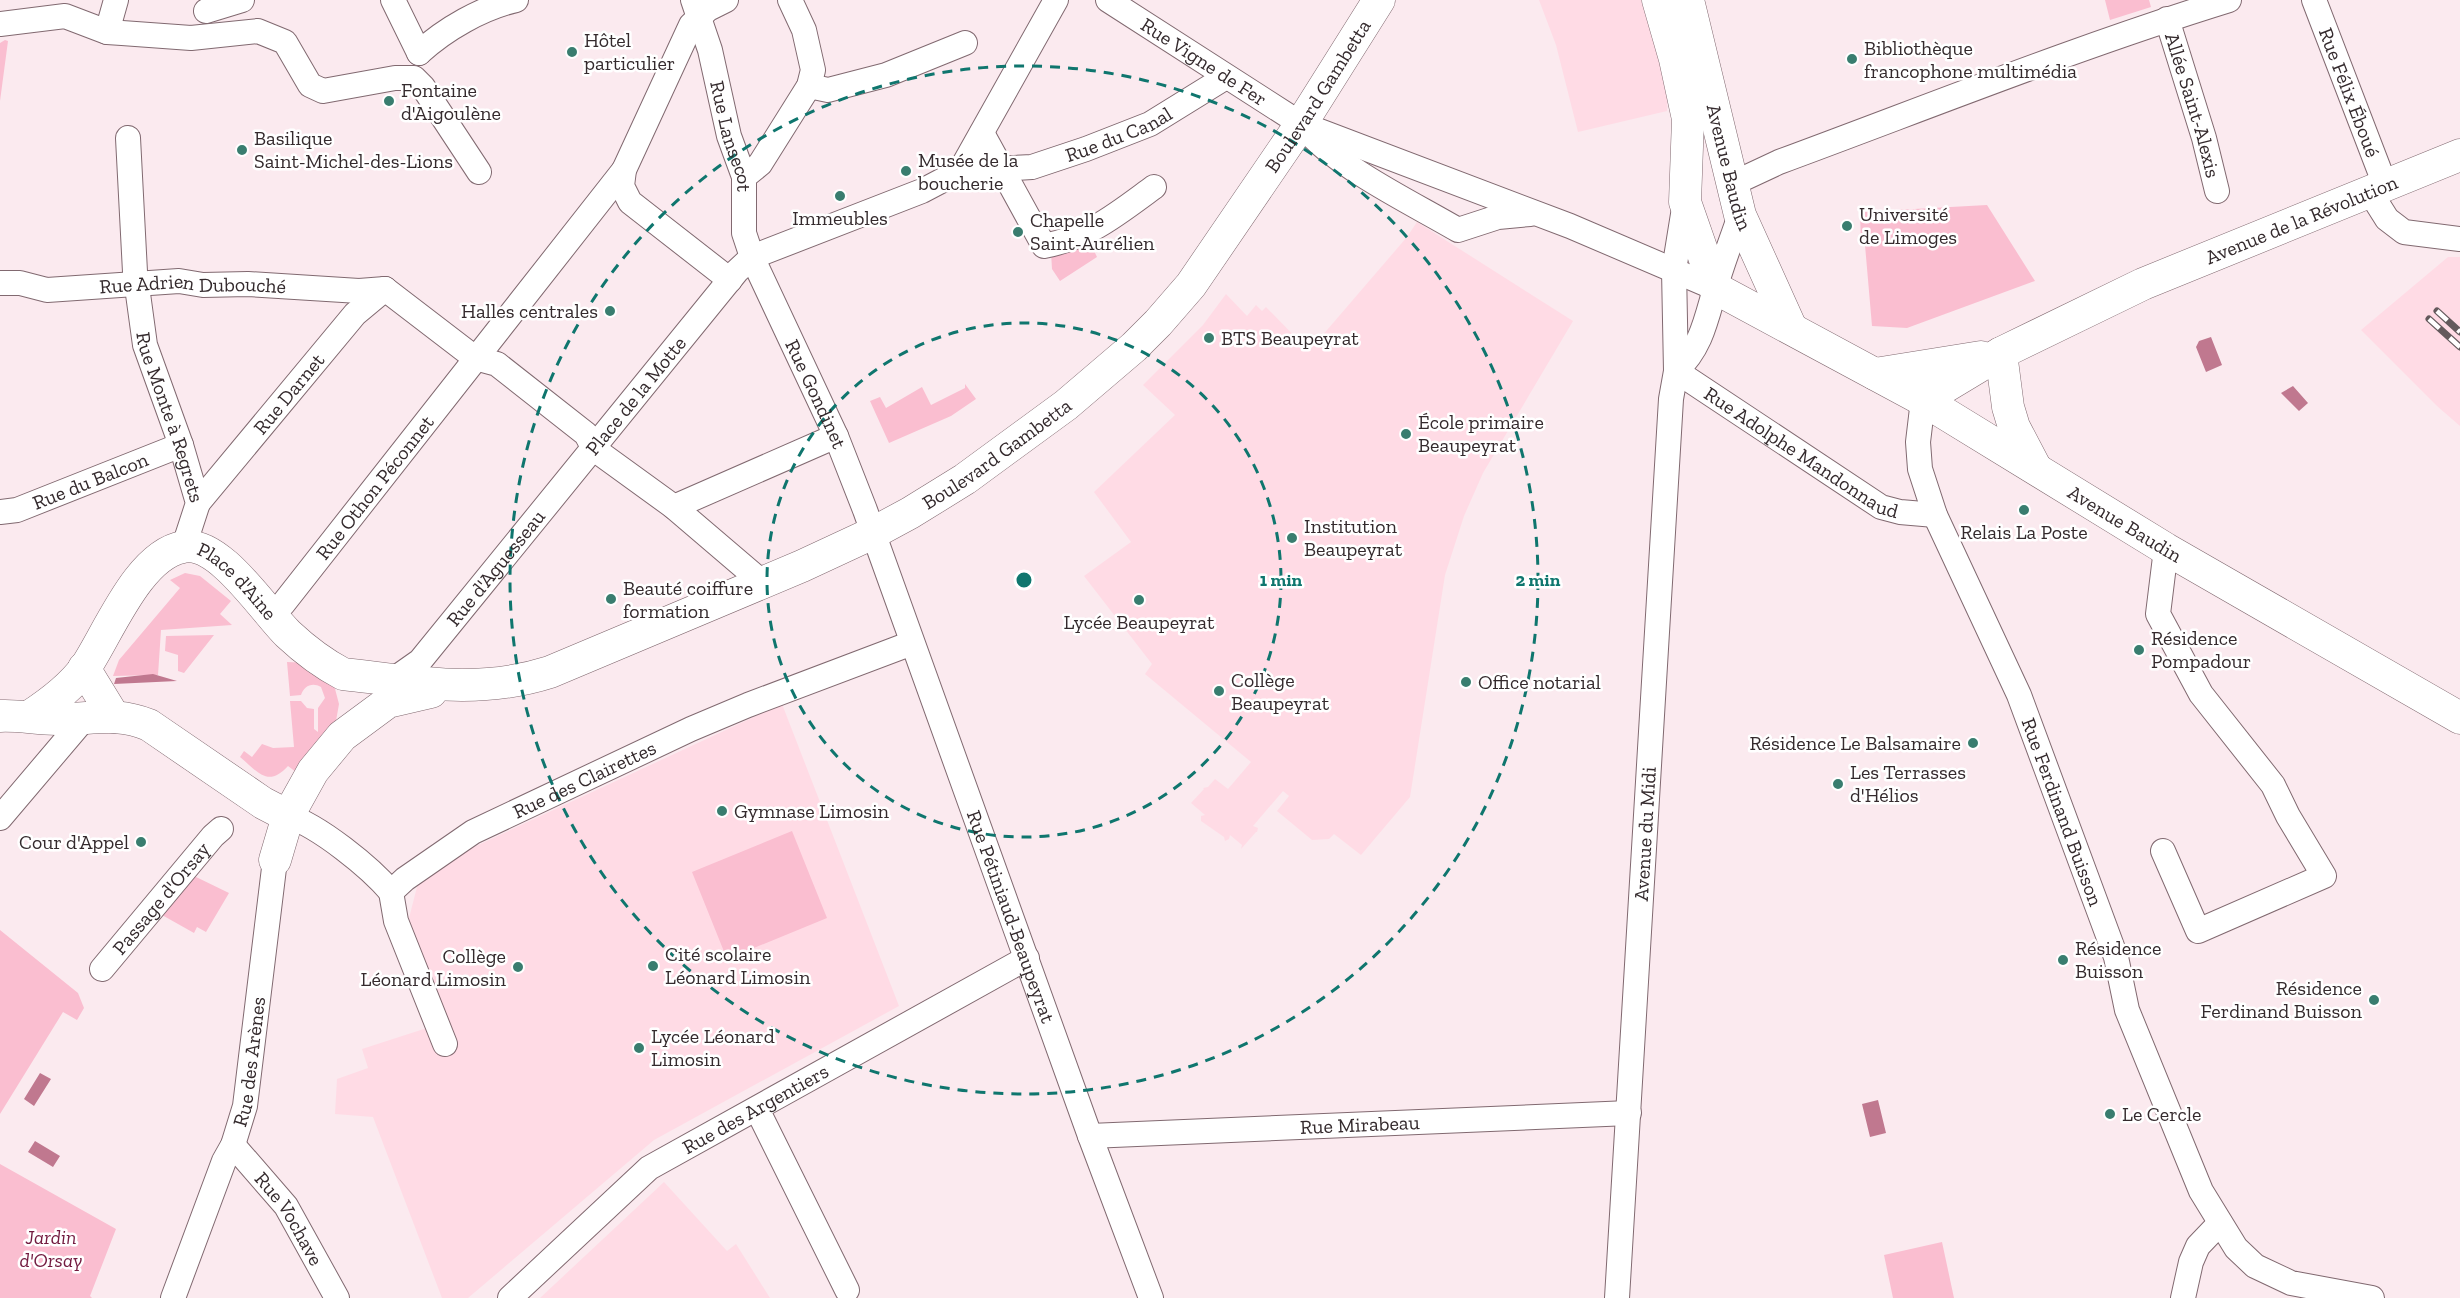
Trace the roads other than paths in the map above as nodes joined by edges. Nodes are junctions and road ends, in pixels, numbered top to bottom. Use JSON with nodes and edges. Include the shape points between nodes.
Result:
{"nodes":[{"id":1,"x":116,"y":0,"type":"edge"},
{"id":2,"x":242,"y":0,"type":"edge"},
{"id":3,"x":255,"y":0,"type":"edge"},
{"id":4,"x":393,"y":0,"type":"edge"},
{"id":5,"x":726,"y":0,"type":"edge"},
{"id":6,"x":790,"y":0,"type":"edge"},
{"id":7,"x":1056,"y":0,"type":"edge"},
{"id":8,"x":1108,"y":0,"type":"edge"},
{"id":9,"x":1379,"y":0,"type":"edge"},
{"id":10,"x":1658,"y":0,"type":"edge"},
{"id":11,"x":1688,"y":0,"type":"edge"},
{"id":12,"x":2229,"y":0,"type":"edge"},
{"id":13,"x":2314,"y":0,"type":"edge"},
{"id":14,"x":505,"y":1,"type":"edge"},
{"id":15,"x":207,"y":5,"type":"edge"},
{"id":16,"x":64,"y":8,"type":"edge"},
{"id":17,"x":696,"y":8,"type":"edge"},
{"id":18,"x":2167,"y":19,"type":"junction"},
{"id":19,"x":0,"y":24,"type":"edge"},
{"id":20,"x":258,"y":31,"type":"junction"},
{"id":21,"x":107,"y":32,"type":"junction"},
{"id":22,"x":198,"y":38,"type":"junction"},
{"id":23,"x":965,"y":43,"type":"dead end"},
{"id":24,"x":419,"y":53,"type":"junction"},
{"id":25,"x":1226,"y":77,"type":"junction"},
{"id":26,"x":414,"y":78,"type":"junction"},
{"id":27,"x":809,"y":86,"type":"junction"},
{"id":28,"x":1301,"y":124,"type":"junction"},
{"id":29,"x":982,"y":132,"type":"junction"},
{"id":30,"x":128,"y":138,"type":"dead end"},
{"id":31,"x":2460,"y":155,"type":"edge"},
{"id":32,"x":1003,"y":167,"type":"junction"},
{"id":33,"x":960,"y":171,"type":"junction"},
{"id":34,"x":479,"y":172,"type":"dead end"},
{"id":35,"x":744,"y":177,"type":"junction"},
{"id":36,"x":623,"y":178,"type":"junction"},
{"id":37,"x":1732,"y":184,"type":"junction"},
{"id":38,"x":1154,"y":187,"type":"dead end"},
{"id":39,"x":2377,"y":189,"type":"junction"},
{"id":40,"x":2217,"y":191,"type":"dead end"},
{"id":41,"x":1685,"y":202,"type":"junction"},
{"id":42,"x":1534,"y":213,"type":"junction"},
{"id":43,"x":1740,"y":215,"type":"junction"},
{"id":44,"x":2460,"y":239,"type":"edge"},
{"id":45,"x":752,"y":257,"type":"junction"},
{"id":46,"x":1674,"y":270,"type":"junction"},
{"id":47,"x":730,"y":280,"type":"junction"},
{"id":48,"x":0,"y":283,"type":"edge"},
{"id":49,"x":137,"y":285,"type":"junction"},
{"id":50,"x":1715,"y":288,"type":"junction"},
{"id":51,"x":385,"y":289,"type":"junction"},
{"id":52,"x":1791,"y":328,"type":"junction"},
{"id":53,"x":2001,"y":353,"type":"junction"},
{"id":54,"x":475,"y":358,"type":"junction"},
{"id":55,"x":1676,"y":371,"type":"junction"},
{"id":56,"x":1875,"y":374,"type":"junction"},
{"id":57,"x":1923,"y":400,"type":"junction"},
{"id":58,"x":836,"y":436,"type":"junction"},
{"id":59,"x":181,"y":445,"type":"junction"},
{"id":60,"x":594,"y":449,"type":"junction"},
{"id":61,"x":2035,"y":468,"type":"junction"},
{"id":62,"x":198,"y":503,"type":"junction"},
{"id":63,"x":674,"y":507,"type":"junction"},
{"id":64,"x":0,"y":512,"type":"edge"},
{"id":65,"x":1935,"y":515,"type":"junction"},
{"id":66,"x":873,"y":533,"type":"junction"},
{"id":67,"x":184,"y":546,"type":"junction"},
{"id":68,"x":2166,"y":549,"type":"junction"},
{"id":69,"x":764,"y":583,"type":"junction"},
{"id":70,"x":271,"y":614,"type":"junction"},
{"id":71,"x":912,"y":643,"type":"junction"},
{"id":72,"x":84,"y":668,"type":"junction"},
{"id":73,"x":343,"y":674,"type":"junction"},
{"id":74,"x":390,"y":691,"type":"junction"},
{"id":75,"x":15,"y":716,"type":"edge"},
{"id":76,"x":99,"y":718,"type":"junction"},
{"id":77,"x":2460,"y":718,"type":"edge"},
{"id":78,"x":345,"y":723,"type":"junction"},
{"id":79,"x":288,"y":816,"type":"junction"},
{"id":80,"x":0,"y":819,"type":"edge"},
{"id":81,"x":221,"y":829,"type":"dead end"},
{"id":82,"x":2163,"y":851,"type":"dead end"},
{"id":83,"x":275,"y":860,"type":"joint"},
{"id":84,"x":390,"y":892,"type":"junction"},
{"id":85,"x":1026,"y":958,"type":"junction"},
{"id":86,"x":102,"y":969,"type":"dead end"},
{"id":87,"x":445,"y":1044,"type":"dead end"},
{"id":88,"x":757,"y":1109,"type":"junction"},
{"id":89,"x":1629,"y":1113,"type":"junction"},
{"id":90,"x":1090,"y":1136,"type":"junction"},
{"id":91,"x":233,"y":1145,"type":"junction"},
{"id":92,"x":2220,"y":1223,"type":"junction"},
{"id":93,"x":847,"y":1290,"type":"dead end"},
{"id":94,"x":2292,"y":1290,"type":"edge"},
{"id":95,"x":173,"y":1297,"type":"edge"},
{"id":96,"x":337,"y":1298,"type":"edge"},
{"id":97,"x":510,"y":1298,"type":"edge"},
{"id":98,"x":1151,"y":1298,"type":"edge"},
{"id":99,"x":1617,"y":1298,"type":"edge"},
{"id":100,"x":2183,"y":1298,"type":"edge"},
{"id":101,"x":2372,"y":1298,"type":"edge"}],
"edges":[{"from":1,"to":21,"type":"street"},
{"from":2,"to":15,"type":"street"},
{"from":3,"to":20,"type":"street"},
{"from":4,"to":24,"type":"street"},
{"from":5,"to":17,"type":"street"},
{"from":6,"to":27,"type":"street","via":[[804,30],[813,70]]},
{"from":7,"to":29,"type":"street"},
{"from":8,"to":25,"type":"street","name":"Rue Vigne de Fer"},
{"from":9,"to":28,"type":"main road","name":"Boulevard Gambetta"},
{"from":10,"to":41,"type":"main road","name":"Avenue Baudin","via":[[1688,119]]},
{"from":11,"to":37,"type":"main road","name":"Avenue Baudin"},
{"from":12,"to":18,"type":"street"},
{"from":13,"to":39,"type":"street","name":"Rue Félix Éboué"},
{"from":14,"to":24,"type":"street","via":[[435,38]]},
{"from":15,"to":22,"type":"street"},
{"from":16,"to":19,"type":"street"},
{"from":16,"to":21,"type":"street"},
{"from":17,"to":35,"type":"street","name":"Rue Lansecot","via":[[710,50],[729,136]]},
{"from":17,"to":36,"type":"street"},
{"from":18,"to":37,"type":"street","via":[[1779,162]]},
{"from":18,"to":40,"type":"street","name":"Allée Saint-Alexis"},
{"from":20,"to":22,"type":"street"},
{"from":20,"to":26,"type":"street","via":[[279,38],[290,48],[310,85],[323,91]]},
{"from":21,"to":22,"type":"street"},
{"from":23,"to":27,"type":"street","via":[[886,75],[828,90]]},
{"from":24,"to":26,"type":"street"},
{"from":25,"to":28,"type":"street","name":"Rue Vigne de Fer"},
{"from":25,"to":32,"type":"street","name":"Rue du Canal","via":[[1140,128],[1032,167]]},
{"from":26,"to":34,"type":"street"},
{"from":27,"to":35,"type":"street","via":[[760,164]]},
{"from":28,"to":42,"type":"street"},
{"from":28,"to":42,"type":"street","via":[[1321,146],[1350,166],[1458,230],[1498,217]]},
{"from":28,"to":66,"type":"main road","name":"Boulevard Gambetta","via":[[1191,285],[1134,347],[1066,405],[965,479]]},
{"from":29,"to":32,"type":"street"},
{"from":29,"to":33,"type":"street"},
{"from":30,"to":49,"type":"street","name":"Rue Monte à Regrets"},
{"from":31,"to":39,"type":"main road","name":"Avenue de la Révolution"},
{"from":32,"to":33,"type":"street","name":"Rue du Canal"},
{"from":32,"to":38,"type":"street","via":[[1044,246],[1081,236]]},
{"from":33,"to":45,"type":"street","via":[[922,191]]},
{"from":35,"to":45,"type":"street","name":"Rue Lansecot","via":[[744,233]]},
{"from":36,"to":47,"type":"street","via":[[630,202]]},
{"from":36,"to":54,"type":"street"},
{"from":37,"to":43,"type":"main road","name":"Avenue Baudin"},
{"from":39,"to":44,"type":"street","name":"Rue Félix Éboué","via":[[2387,219],[2404,232]]},
{"from":39,"to":53,"type":"main road","name":"Avenue de la Révolution","via":[[2144,284]]},
{"from":41,"to":46,"type":"street","name":"Avenue Baudin"},
{"from":41,"to":50,"type":"main road","name":"Avenue Baudin"},
{"from":42,"to":46,"type":"street"},
{"from":43,"to":50,"type":"street"},
{"from":43,"to":52,"type":"main road","name":"Avenue Baudin"},
{"from":45,"to":47,"type":"street","name":"Place de la Motte"},
{"from":45,"to":58,"type":"street","name":"Rue Gondinet"},
{"from":46,"to":50,"type":"street"},
{"from":46,"to":55,"type":"street","name":"Avenue du Midi"},
{"from":47,"to":60,"type":"street","name":"Place de la Motte"},
{"from":48,"to":49,"type":"street","name":"Rue Adrien Dubouché","via":[[47,290]]},
{"from":49,"to":51,"type":"street","name":"Rue Adrien Dubouché","via":[[179,281],[203,285]]},
{"from":49,"to":59,"type":"street","name":"Rue Monte à Regrets","via":[[145,345]]},
{"from":50,"to":52,"type":"main road","name":"Avenue Baudin"},
{"from":50,"to":55,"type":"street","via":[[1690,358]]},
{"from":51,"to":54,"type":"street","name":"Place de la Motte"},
{"from":51,"to":62,"type":"street","name":"Rue Darnet","via":[[355,314]]},
{"from":52,"to":56,"type":"main road","name":"Avenue Baudin"},
{"from":53,"to":56,"type":"main road"},
{"from":53,"to":57,"type":"main road"},
{"from":53,"to":61,"type":"main road","via":[[2011,417]]},
{"from":54,"to":60,"type":"street","name":"Place de la Motte","via":[[506,371],[586,434]]},
{"from":54,"to":70,"type":"street","name":"Rue Othon Péconnet","via":[[283,604]]},
{"from":55,"to":65,"type":"street","name":"Rue Adolphe Mandonnaud","via":[[1881,507]]},
{"from":55,"to":89,"type":"street","name":"Avenue du Midi","via":[[1670,411]]},
{"from":56,"to":57,"type":"main road","name":"Avenue Baudin"},
{"from":57,"to":61,"type":"main road","name":"Avenue Baudin"},
{"from":57,"to":65,"type":"street","name":"Rue Ferdinand Buisson","via":[[1918,442],[1920,469]]},
{"from":58,"to":63,"type":"street"},
{"from":58,"to":66,"type":"street","name":"Rue Gondinet"},
{"from":59,"to":62,"type":"street","name":"Rue Monte à Regrets"},
{"from":59,"to":64,"type":"street","name":"Rue du Balcon","via":[[17,510]]},
{"from":60,"to":63,"type":"street"},
{"from":60,"to":74,"type":"street","name":"Rue d'Aguesseau","via":[[420,661]]},
{"from":61,"to":68,"type":"main road","name":"Avenue Baudin"},
{"from":62,"to":67,"type":"street","name":"Rue Monte à Regrets"},
{"from":63,"to":69,"type":"street"},
{"from":65,"to":92,"type":"street","name":"Rue Ferdinand Buisson","via":[[2019,694],[2116,957],[2127,1010],[2201,1191]]},
{"from":66,"to":69,"type":"main road","name":"Boulevard Gambetta"},
{"from":66,"to":71,"type":"street","name":"Rue Pétiniaud-Beaupeyrat"},
{"from":67,"to":70,"type":"main road","name":"Place d'Aine","via":[[206,551],[237,575]]},
{"from":67,"to":72,"type":"main road","name":"Place d'Aine","via":[[166,552],[152,564],[116,612]]},
{"from":68,"to":77,"type":"main road","name":"Avenue Baudin"},
{"from":68,"to":82,"type":"street","via":[[2158,614],[2201,694],[2273,785],[2324,876],[2198,931]]},
{"from":69,"to":74,"type":"main road","name":"Boulevard Gambetta","via":[[530,679]]},
{"from":70,"to":73,"type":"main road","name":"Place d'Aine","via":[[288,633]]},
{"from":71,"to":84,"type":"street","name":"Rue des Clairettes","via":[[710,721],[473,832]]},
{"from":71,"to":85,"type":"street","name":"Rue Pétiniaud-Beaupeyrat"},
{"from":72,"to":75,"type":"main road","name":"Place d'Aine","via":[[71,684]]},
{"from":72,"to":76,"type":"main road"},
{"from":73,"to":74,"type":"main road","name":"Place d'Aine"},
{"from":73,"to":78,"type":"main road"},
{"from":74,"to":78,"type":"main road"},
{"from":75,"to":76,"type":"main road","via":[[53,720]]},
{"from":76,"to":79,"type":"main road","via":[[131,718],[149,725]]},
{"from":76,"to":80,"type":"street"},
{"from":78,"to":79,"type":"main road"},
{"from":79,"to":83,"type":"main road","name":"Rue des Arènes"},
{"from":79,"to":84,"type":"street","via":[[310,825],[378,877]]},
{"from":81,"to":86,"type":"street","name":"Passage d'Orsay"},
{"from":83,"to":91,"type":"street","name":"Rue des Arènes","via":[[245,1106]]},
{"from":84,"to":87,"type":"street","via":[[396,921]]},
{"from":85,"to":88,"type":"street","name":"Rue des Argentiers"},
{"from":85,"to":90,"type":"street","name":"Rue Pétiniaud-Beaupeyrat"},
{"from":88,"to":93,"type":"street"},
{"from":88,"to":97,"type":"street","name":"Rue des Argentiers","via":[[649,1168]]},
{"from":89,"to":90,"type":"street","name":"Rue Mirabeau"},
{"from":89,"to":99,"type":"street","name":"Avenue du Midi"},
{"from":90,"to":98,"type":"street","name":"Rue Pétiniaud-Beaupeyrat"},
{"from":91,"to":95,"type":"street","name":"Rue des Arènes"},
{"from":91,"to":96,"type":"street","name":"Rue Vochave","via":[[286,1206]]},
{"from":92,"to":94,"type":"street","name":"Rue Ferdinand Buisson","via":[[2236,1248],[2255,1266]]},
{"from":92,"to":100,"type":"street","via":[[2198,1246]]},
{"from":94,"to":101,"type":"street","name":"Rue Ferdinand Buisson"}]}
